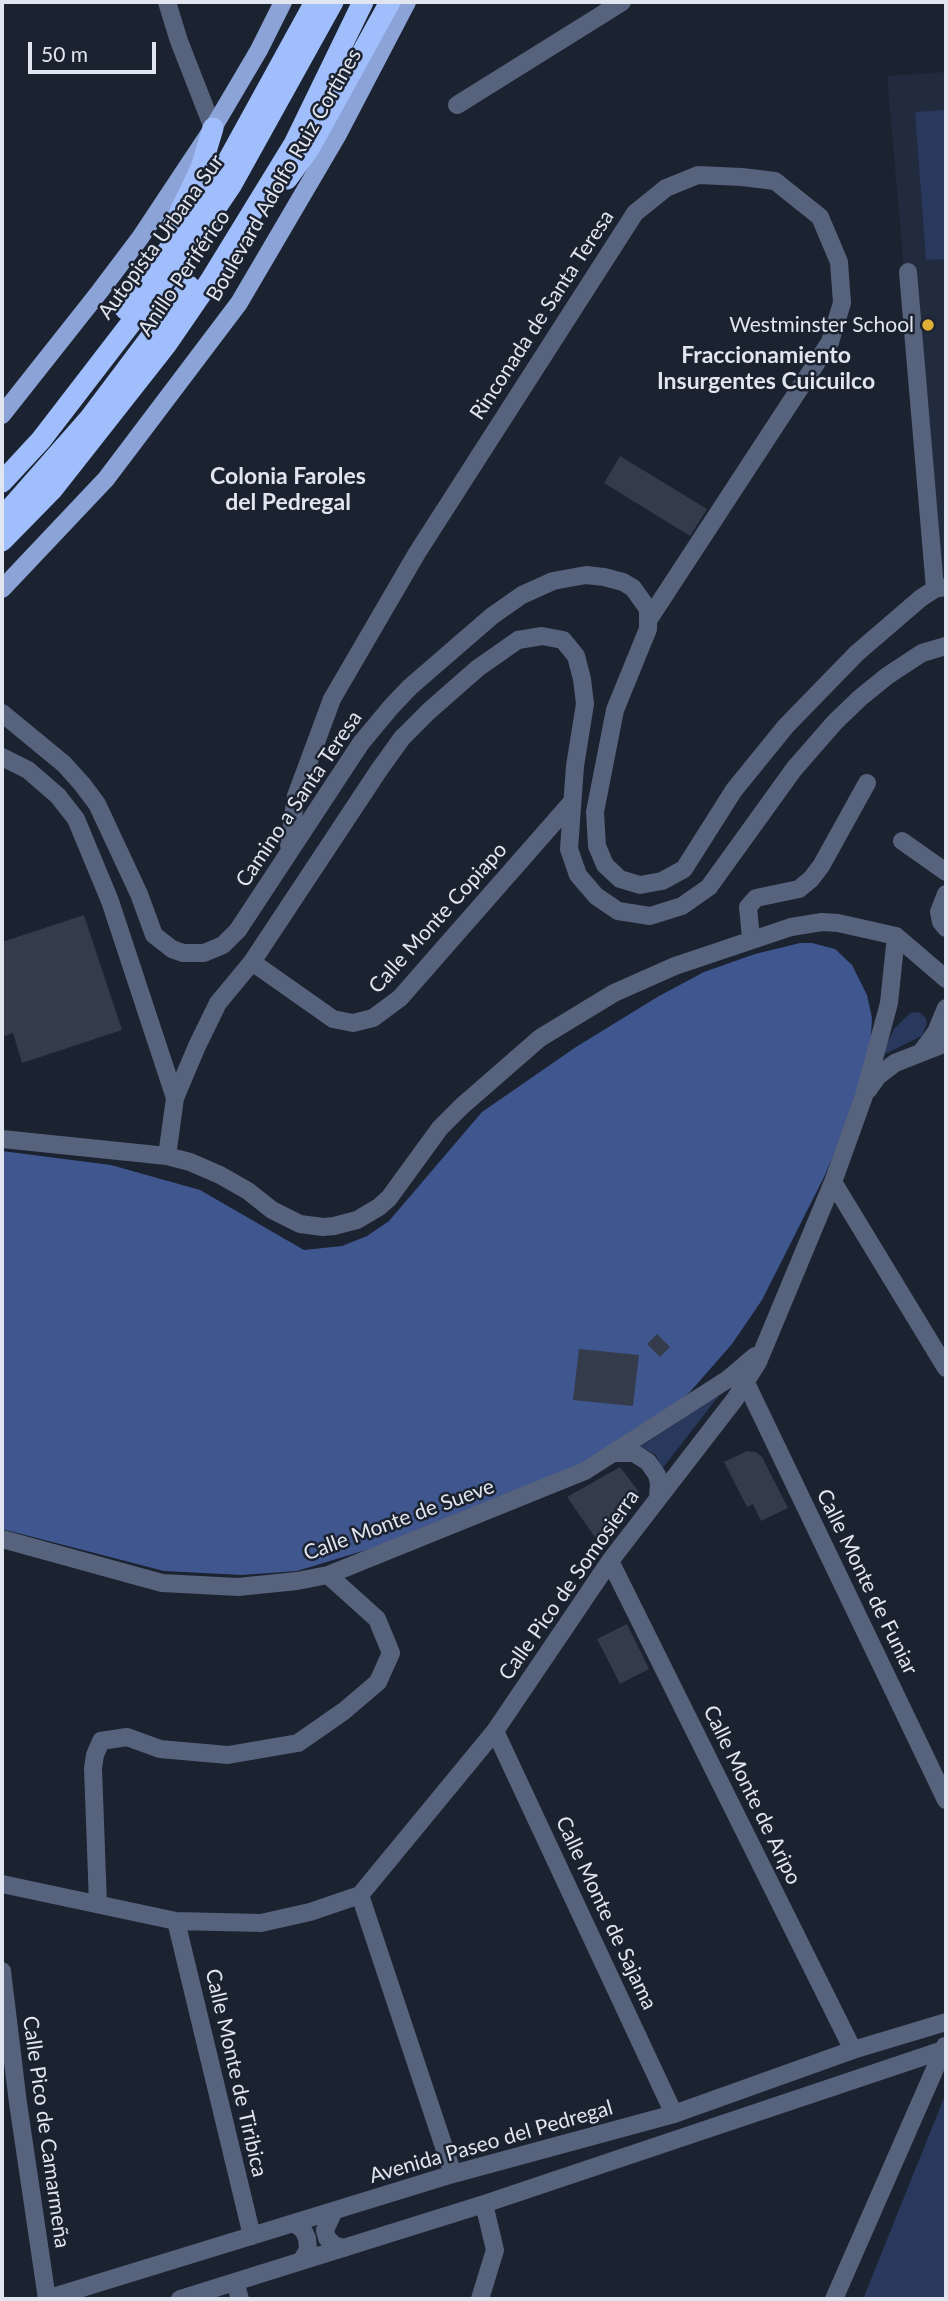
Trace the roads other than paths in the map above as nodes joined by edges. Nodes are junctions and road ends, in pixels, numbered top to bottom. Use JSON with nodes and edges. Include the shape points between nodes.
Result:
{"nodes":[{"id":1,"x":167,"y":2,"type":"edge"},
{"id":2,"x":283,"y":2,"type":"edge"},
{"id":3,"x":315,"y":2,"type":"edge"},
{"id":4,"x":333,"y":2,"type":"edge"},
{"id":5,"x":351,"y":2,"type":"edge"},
{"id":6,"x":363,"y":2,"type":"edge"},
{"id":7,"x":390,"y":2,"type":"edge"},
{"id":8,"x":407,"y":2,"type":"edge"},
{"id":9,"x":622,"y":2,"type":"edge"},
{"id":10,"x":457,"y":105,"type":"dead end"},
{"id":11,"x":213,"y":128,"type":"junction"},
{"id":12,"x":908,"y":272,"type":"dead end"},
{"id":13,"x":211,"y":281,"type":"junction"},
{"id":14,"x":120,"y":315,"type":"junction"},
{"id":15,"x":2,"y":415,"type":"edge"},
{"id":16,"x":2,"y":463,"type":"edge"},
{"id":17,"x":2,"y":482,"type":"edge"},
{"id":18,"x":2,"y":518,"type":"edge"},
{"id":19,"x":2,"y":541,"type":"edge"},
{"id":20,"x":941,"y":588,"type":"edge"},
{"id":21,"x":2,"y":589,"type":"edge"},
{"id":22,"x":649,"y":619,"type":"junction"},
{"id":23,"x":946,"y":646,"type":"edge"},
{"id":24,"x":2,"y":713,"type":"edge"},
{"id":25,"x":2,"y":757,"type":"edge"},
{"id":26,"x":867,"y":783,"type":"dead end"},
{"id":27,"x":571,"y":803,"type":"junction"},
{"id":28,"x":902,"y":841,"type":"dead end"},
{"id":29,"x":288,"y":852,"type":"junction"},
{"id":30,"x":946,"y":872,"type":"edge"},
{"id":31,"x":139,"y":894,"type":"junction"},
{"id":32,"x":946,"y":894,"type":"edge"},
{"id":33,"x":110,"y":901,"type":"junction"},
{"id":34,"x":946,"y":928,"type":"edge"},
{"id":35,"x":896,"y":936,"type":"junction"},
{"id":36,"x":751,"y":939,"type":"junction"},
{"id":37,"x":251,"y":962,"type":"junction"},
{"id":38,"x":946,"y":979,"type":"edge"},
{"id":39,"x":946,"y":1009,"type":"edge"},
{"id":40,"x":946,"y":1043,"type":"edge"},
{"id":41,"x":922,"y":1051,"type":"junction"},
{"id":42,"x":864,"y":1096,"type":"junction"},
{"id":43,"x":176,"y":1098,"type":"junction"},
{"id":44,"x":2,"y":1139,"type":"edge"},
{"id":45,"x":167,"y":1156,"type":"junction"},
{"id":46,"x":833,"y":1182,"type":"junction"},
{"id":47,"x":768,"y":1339,"type":"junction"},
{"id":48,"x":946,"y":1368,"type":"edge"},
{"id":49,"x":746,"y":1383,"type":"junction"},
{"id":50,"x":610,"y":1454,"type":"junction"},
{"id":51,"x":658,"y":1499,"type":"junction"},
{"id":52,"x":2,"y":1539,"type":"edge"},
{"id":53,"x":610,"y":1561,"type":"junction"},
{"id":54,"x":328,"y":1575,"type":"junction"},
{"id":55,"x":495,"y":1731,"type":"junction"},
{"id":56,"x":946,"y":1800,"type":"edge"},
{"id":57,"x":2,"y":1884,"type":"edge"},
{"id":58,"x":360,"y":1895,"type":"junction"},
{"id":59,"x":98,"y":1904,"type":"junction"},
{"id":60,"x":177,"y":1921,"type":"junction"},
{"id":61,"x":2,"y":1971,"type":"edge"},
{"id":62,"x":946,"y":2022,"type":"edge"},
{"id":63,"x":944,"y":2048,"type":"edge"},
{"id":64,"x":853,"y":2050,"type":"junction"},
{"id":65,"x":10,"y":2104,"type":"edge"},
{"id":66,"x":674,"y":2114,"type":"junction"},
{"id":67,"x":560,"y":2145,"type":"junction"},
{"id":68,"x":453,"y":2174,"type":"junction"},
{"id":69,"x":564,"y":2177,"type":"junction"},
{"id":70,"x":484,"y":2204,"type":"junction"},
{"id":71,"x":334,"y":2211,"type":"junction"},
{"id":72,"x":294,"y":2223,"type":"junction"},
{"id":73,"x":252,"y":2236,"type":"junction"},
{"id":74,"x":344,"y":2248,"type":"junction"},
{"id":75,"x":302,"y":2261,"type":"junction"},
{"id":76,"x":238,"y":2291,"type":"edge"},
{"id":77,"x":47,"y":2299,"type":"edge"},
{"id":78,"x":180,"y":2299,"type":"edge"},
{"id":79,"x":480,"y":2299,"type":"edge"},
{"id":80,"x":834,"y":2299,"type":"edge"}],
"edges":[{"from":1,"to":11,"type":"street"},
{"from":2,"to":11,"type":"main road"},
{"from":3,"to":14,"type":"highway","name":"Anillo Periférico","via":[[210,193]]},
{"from":4,"to":17,"type":"highway","name":"Autopista Urbana Sur","via":[[232,184],[188,249],[41,440]]},
{"from":5,"to":18,"type":"highway","via":[[270,159],[211,256],[89,419]]},
{"from":6,"to":13,"type":"highway","name":"Anillo Periférico","via":[[294,144]]},
{"from":7,"to":13,"type":"highway","via":[[309,149]]},
{"from":8,"to":21,"type":"main road","name":"Boulevard Adolfo Ruiz Cortines","via":[[337,136],[239,303],[106,479]]},
{"from":9,"to":10,"type":"street"},
{"from":11,"to":14,"type":"highway","via":[[178,217]]},
{"from":11,"to":15,"type":"main road","via":[[140,238]]},
{"from":12,"to":20,"type":"street"},
{"from":13,"to":19,"type":"highway","name":"Anillo Periférico","via":[[52,489]]},
{"from":14,"to":16,"type":"highway","name":"Anillo Periférico","via":[[35,428]]},
{"from":20,"to":22,"type":"street","via":[[921,598],[858,653],[786,726],[734,790],[684,869],[662,881],[640,885],[620,879],[605,865],[597,846],[595,812],[615,710]]},
{"from":22,"to":29,"type":"street","name":"Camino a Santa Teresa","via":[[648,609],[633,588],[604,577],[586,575],[554,582],[522,595],[390,707]]},
{"from":22,"to":29,"type":"street","name":"Rinconada de Santa Teresa","via":[[830,342],[842,303],[839,262],[820,217],[775,181],[698,175],[666,188],[635,213],[417,553],[332,699],[296,796]]},
{"from":23,"to":27,"type":"street","via":[[922,653],[887,676],[835,722],[793,769],[709,887],[682,906],[650,916],[618,911],[596,896],[578,875],[569,849]]},
{"from":24,"to":31,"type":"street","name":"Camino a Santa Teresa","via":[[82,784],[97,804]]},
{"from":25,"to":33,"type":"street","via":[[58,796],[76,819]]},
{"from":26,"to":36,"type":"street","via":[[811,879],[799,889],[756,898],[748,907]]},
{"from":27,"to":37,"type":"street","name":"Calle Monte Copiapo","via":[[400,998],[373,1018],[353,1023],[333,1019]]},
{"from":27,"to":37,"type":"street","via":[[585,704],[576,656],[563,640],[542,636],[518,640],[478,668],[402,738]]},
{"from":28,"to":30,"type":"street"},
{"from":29,"to":31,"type":"street","name":"Camino a Santa Teresa","via":[[232,939],[204,953],[183,953],[154,935]]},
{"from":31,"to":33,"type":"street"},
{"from":32,"to":34,"type":"street","via":[[939,912]]},
{"from":33,"to":43,"type":"street"},
{"from":35,"to":36,"type":"street","via":[[822,922]]},
{"from":35,"to":38,"type":"street"},
{"from":35,"to":42,"type":"street","name":"Calle Pico de Somosierra","via":[[889,1003]]},
{"from":36,"to":45,"type":"street","via":[[614,993],[540,1038],[462,1106],[440,1128],[389,1198],[358,1220],[323,1227],[300,1223],[220,1175]]},
{"from":37,"to":43,"type":"street","via":[[218,1003]]},
{"from":39,"to":41,"type":"street"},
{"from":40,"to":41,"type":"street"},
{"from":41,"to":42,"type":"street","via":[[887,1068]]},
{"from":42,"to":46,"type":"street","name":"Calle Pico de Somosierra"},
{"from":43,"to":45,"type":"street"},
{"from":44,"to":45,"type":"street"},
{"from":46,"to":47,"type":"street","name":"Calle Pico de Somosierra"},
{"from":46,"to":48,"type":"street"},
{"from":47,"to":49,"type":"street","name":"Calle Pico de Somosierra"},
{"from":47,"to":50,"type":"street","name":"Calle Monte de Sueve","via":[[728,1379]]},
{"from":49,"to":51,"type":"street","name":"Calle Pico de Somosierra"},
{"from":49,"to":56,"type":"street","name":"Calle Monte de Funiar"},
{"from":50,"to":51,"type":"street","via":[[634,1453],[649,1462],[659,1483]]},
{"from":50,"to":54,"type":"street","name":"Calle Monte de Sueve","via":[[585,1471]]},
{"from":51,"to":53,"type":"street","name":"Calle Pico de Somosierra"},
{"from":52,"to":54,"type":"street","name":"Calle Monte de Sueve","via":[[162,1583],[238,1587]]},
{"from":53,"to":55,"type":"street","name":"Calle Pico de Somosierra"},
{"from":53,"to":64,"type":"street","name":"Calle Monte de Aripo"},
{"from":54,"to":59,"type":"street","via":[[377,1619],[391,1653],[378,1682],[298,1743],[228,1755],[160,1749],[127,1737],[101,1741],[93,1768]]},
{"from":55,"to":58,"type":"street","name":"Calle Pico de Somosierra"},
{"from":55,"to":66,"type":"street","name":"Calle Monte de Sajama"},
{"from":57,"to":59,"type":"street"},
{"from":58,"to":60,"type":"street","via":[[261,1923]]},
{"from":58,"to":68,"type":"street"},
{"from":59,"to":60,"type":"street"},
{"from":60,"to":73,"type":"street","name":"Calle Monte de Tiribica"},
{"from":61,"to":65,"type":"street","name":"Calle Pico de Camarmeña"},
{"from":62,"to":64,"type":"street","name":"Avenida Paseo del Pedregal"},
{"from":63,"to":69,"type":"street"},
{"from":63,"to":80,"type":"street"},
{"from":64,"to":66,"type":"street","name":"Avenida Paseo del Pedregal"},
{"from":65,"to":77,"type":"street","name":"Calle Pico de Camarmeña"},
{"from":66,"to":67,"type":"street","name":"Avenida Paseo del Pedregal"},
{"from":67,"to":68,"type":"street","name":"Avenida Paseo del Pedregal"},
{"from":67,"to":69,"type":"street","via":[[572,2156]]},
{"from":68,"to":71,"type":"street","name":"Avenida Paseo del Pedregal"},
{"from":69,"to":70,"type":"street"},
{"from":70,"to":74,"type":"street"},
{"from":70,"to":79,"type":"street","via":[[495,2250]]},
{"from":71,"to":72,"type":"street","name":"Avenida Paseo del Pedregal"},
{"from":71,"to":74,"type":"street","via":[[325,2230],[327,2238]]},
{"from":72,"to":73,"type":"street","name":"Avenida Paseo del Pedregal"},
{"from":72,"to":75,"type":"street","via":[[307,2238],[308,2250]]},
{"from":73,"to":77,"type":"street","name":"Avenida Paseo del Pedregal"},
{"from":74,"to":75,"type":"street"},
{"from":75,"to":76,"type":"street"},
{"from":76,"to":78,"type":"street"}]}
